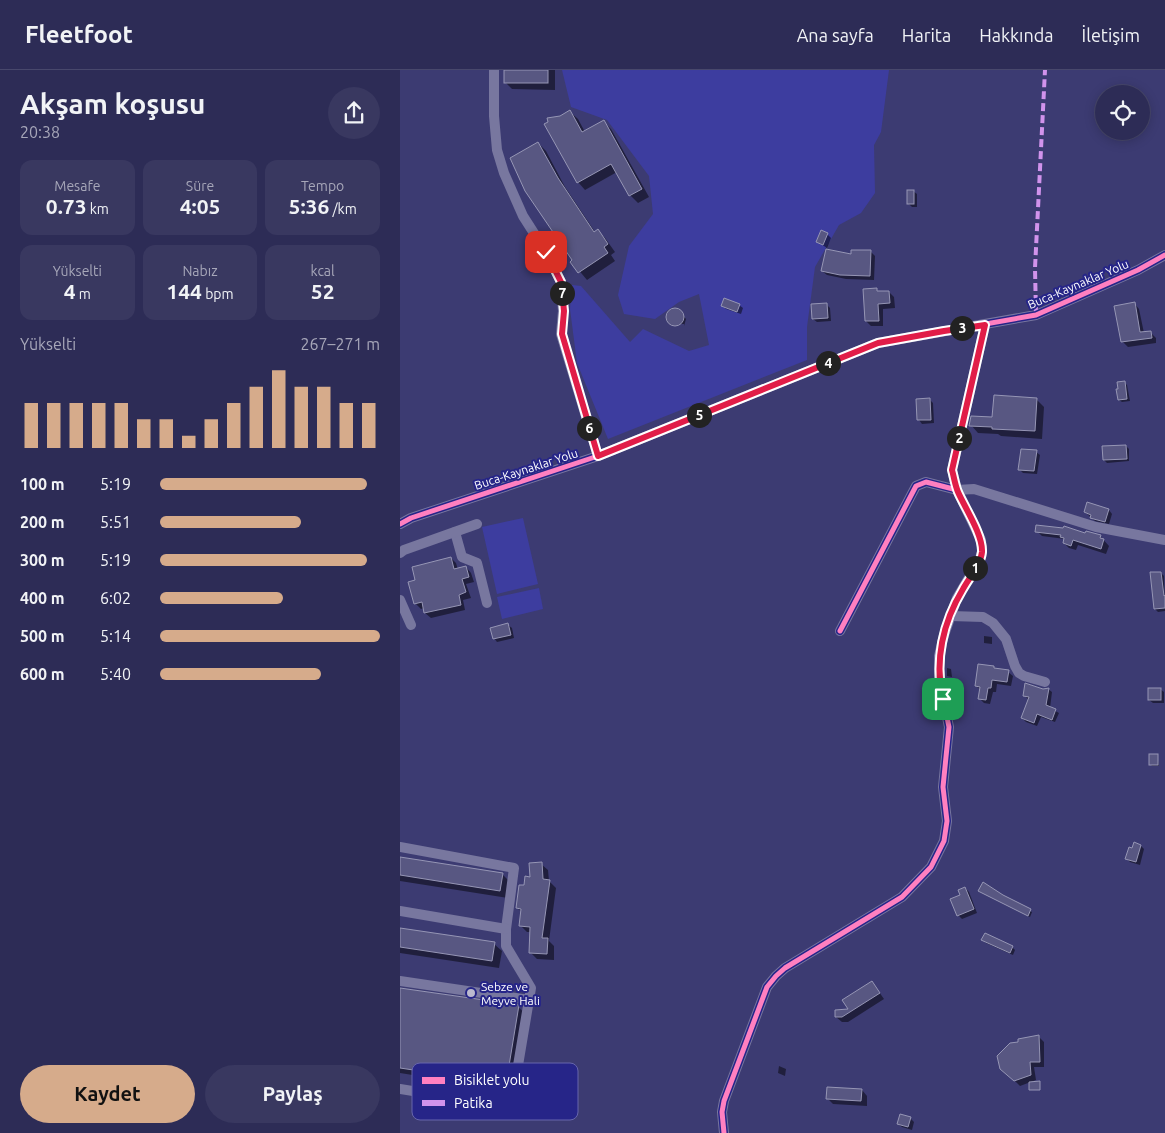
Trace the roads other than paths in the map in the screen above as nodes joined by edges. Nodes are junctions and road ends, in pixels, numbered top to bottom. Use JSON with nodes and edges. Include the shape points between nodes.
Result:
{"nodes":[{"id":1,"x":494,"y":70,"type":"edge"},
{"id":2,"x":1165,"y":256,"type":"edge"},
{"id":3,"x":985,"y":325,"type":"junction"},
{"id":4,"x":598,"y":456,"type":"junction"},
{"id":5,"x":957,"y":490,"type":"junction"},
{"id":6,"x":400,"y":524,"type":"edge"},
{"id":7,"x":477,"y":524,"type":"dead end"},
{"id":8,"x":455,"y":532,"type":"junction"},
{"id":9,"x":1165,"y":540,"type":"edge"},
{"id":10,"x":400,"y":553,"type":"edge"},
{"id":11,"x":400,"y":600,"type":"edge"},
{"id":12,"x":486,"y":603,"type":"dead end"},
{"id":13,"x":951,"y":616,"type":"junction"},
{"id":14,"x":411,"y":625,"type":"dead end"},
{"id":15,"x":840,"y":631,"type":"dead end"},
{"id":16,"x":1046,"y":682,"type":"dead end"},
{"id":17,"x":400,"y":847,"type":"edge"},
{"id":18,"x":400,"y":911,"type":"edge"},
{"id":19,"x":506,"y":928,"type":"junction"},
{"id":20,"x":400,"y":981,"type":"edge"},
{"id":21,"x":529,"y":1000,"type":"junction"},
{"id":22,"x":518,"y":1063,"type":"edge"},
{"id":23,"x":724,"y":1133,"type":"edge"}],
"edges":[{"from":1,"to":4,"type":"street","via":[[497,150],[523,216],[561,282],[562,334]]},
{"from":2,"to":3,"type":"street","name":"Buca-Kaynaklar Yolu","via":[[1036,315]]},
{"from":3,"to":4,"type":"street","name":"Buca-Kaynaklar Yolu","via":[[878,343]]},
{"from":3,"to":5,"type":"street","via":[[952,470]]},
{"from":4,"to":6,"type":"street","name":"Buca-Kaynaklar Yolu"},
{"from":5,"to":9,"type":"street","via":[[974,489],[1096,527]]},
{"from":5,"to":13,"type":"street","via":[[981,540],[982,551]]},
{"from":5,"to":15,"type":"street","via":[[926,482],[916,486]]},
{"from":7,"to":8,"type":"street"},
{"from":8,"to":10,"type":"street"},
{"from":8,"to":12,"type":"street","via":[[462,557],[477,563]]},
{"from":11,"to":14,"type":"street"},
{"from":13,"to":16,"type":"street","via":[[983,617],[993,623],[1006,638],[1019,674]]},
{"from":13,"to":23,"type":"street","via":[[938,668],[949,727],[943,787],[947,827],[944,841],[931,867],[902,897],[785,968],[767,987],[724,1101]]},
{"from":17,"to":19,"type":"street","via":[[514,868]]},
{"from":18,"to":19,"type":"street"},
{"from":19,"to":21,"type":"street","via":[[506,946],[531,988]]},
{"from":20,"to":21,"type":"street"},
{"from":21,"to":22,"type":"street"}]}
